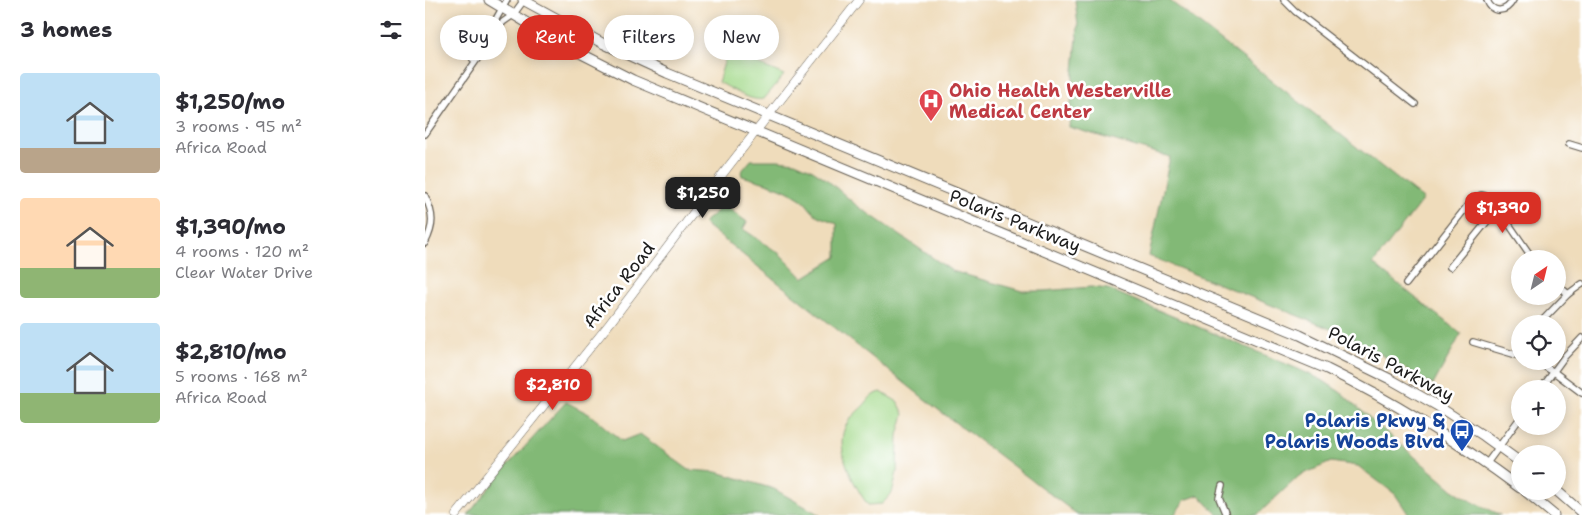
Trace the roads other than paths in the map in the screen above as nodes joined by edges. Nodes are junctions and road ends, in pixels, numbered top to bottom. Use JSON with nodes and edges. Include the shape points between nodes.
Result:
{"nodes":[{"id":1,"x":489,"y":0,"type":"edge"},
{"id":2,"x":507,"y":0,"type":"edge"},
{"id":3,"x":519,"y":0,"type":"edge"},
{"id":4,"x":524,"y":0,"type":"edge"},
{"id":5,"x":859,"y":0,"type":"edge"},
{"id":6,"x":1284,"y":0,"type":"edge"},
{"id":7,"x":1487,"y":0,"type":"edge"},
{"id":8,"x":1513,"y":0,"type":"edge"},
{"id":9,"x":501,"y":8,"type":"junction"},
{"id":10,"x":513,"y":15,"type":"junction"},
{"id":11,"x":467,"y":73,"type":"junction"},
{"id":12,"x":1415,"y":104,"type":"dead end"},
{"id":13,"x":770,"y":116,"type":"junction"},
{"id":14,"x":757,"y":131,"type":"junction"},
{"id":15,"x":425,"y":134,"type":"edge"},
{"id":16,"x":1569,"y":144,"type":"dead end"},
{"id":17,"x":1582,"y":148,"type":"edge"},
{"id":18,"x":425,"y":196,"type":"edge"},
{"id":19,"x":1498,"y":208,"type":"junction"},
{"id":20,"x":425,"y":243,"type":"edge"},
{"id":21,"x":1527,"y":250,"type":"edge"},
{"id":22,"x":1450,"y":267,"type":"dead end"},
{"id":23,"x":1406,"y":284,"type":"dead end"},
{"id":24,"x":1582,"y":284,"type":"edge"},
{"id":25,"x":1568,"y":294,"type":"joint"},
{"id":26,"x":1548,"y":315,"type":"edge"},
{"id":27,"x":1582,"y":338,"type":"edge"},
{"id":28,"x":1473,"y":342,"type":"dead end"},
{"id":29,"x":1511,"y":353,"type":"edge"},
{"id":30,"x":1551,"y":370,"type":"edge"},
{"id":31,"x":1554,"y":372,"type":"junction"},
{"id":32,"x":1548,"y":380,"type":"edge"},
{"id":33,"x":1582,"y":393,"type":"edge"},
{"id":34,"x":1511,"y":430,"type":"edge"},
{"id":35,"x":1499,"y":447,"type":"junction"},
{"id":36,"x":1511,"y":456,"type":"edge"},
{"id":37,"x":1487,"y":463,"type":"junction"},
{"id":38,"x":1511,"y":481,"type":"edge"},
{"id":39,"x":1222,"y":486,"type":"dead end"},
{"id":40,"x":1566,"y":499,"type":"edge"},
{"id":41,"x":1536,"y":500,"type":"edge"},
{"id":42,"x":1582,"y":513,"type":"edge"},
{"id":43,"x":456,"y":515,"type":"edge"},
{"id":44,"x":1226,"y":515,"type":"edge"},
{"id":45,"x":1554,"y":515,"type":"edge"}],
"edges":[{"from":1,"to":9,"type":"main road","name":"Polaris Parkway"},
{"from":2,"to":9,"type":"street"},
{"from":3,"to":4,"type":"main road"},
{"from":4,"to":10,"type":"street"},
{"from":4,"to":13,"type":"main road","name":"Polaris Parkway","via":[[667,74]]},
{"from":5,"to":13,"type":"street","name":"Africa Road"},
{"from":6,"to":12,"type":"street"},
{"from":7,"to":8,"type":"street","via":[[1490,7],[1497,10],[1509,6]]},
{"from":9,"to":10,"type":"main road","name":"Polaris Parkway"},
{"from":9,"to":11,"type":"street"},
{"from":10,"to":11,"type":"street","via":[[503,22]]},
{"from":10,"to":14,"type":"main road","name":"Polaris Parkway","via":[[573,50],[629,77]]},
{"from":11,"to":15,"type":"street"},
{"from":13,"to":14,"type":"street","name":"Africa Road"},
{"from":13,"to":35,"type":"main road","name":"Polaris Parkway","via":[[1309,339],[1390,378]]},
{"from":14,"to":37,"type":"main road","name":"Polaris Parkway","via":[[1327,368],[1412,414]]},
{"from":14,"to":43,"type":"street","name":"Africa Road","via":[[610,323]]},
{"from":16,"to":17,"type":"street"},
{"from":18,"to":20,"type":"street","via":[[433,223]]},
{"from":19,"to":21,"type":"street"},
{"from":19,"to":22,"type":"street"},
{"from":19,"to":23,"type":"street","via":[[1485,195],[1472,200]]},
{"from":24,"to":25,"type":"street"},
{"from":25,"to":26,"type":"street"},
{"from":27,"to":31,"type":"street"},
{"from":28,"to":29,"type":"street"},
{"from":30,"to":31,"type":"street"},
{"from":31,"to":32,"type":"street"},
{"from":31,"to":33,"type":"street"},
{"from":34,"to":35,"type":"street"},
{"from":35,"to":36,"type":"main road","name":"Polaris Parkway"},
{"from":35,"to":37,"type":"street"},
{"from":37,"to":38,"type":"main road","name":"Polaris Parkway"},
{"from":39,"to":44,"type":"street","via":[[1219,498]]},
{"from":40,"to":42,"type":"main road"},
{"from":41,"to":45,"type":"main road"}]}
